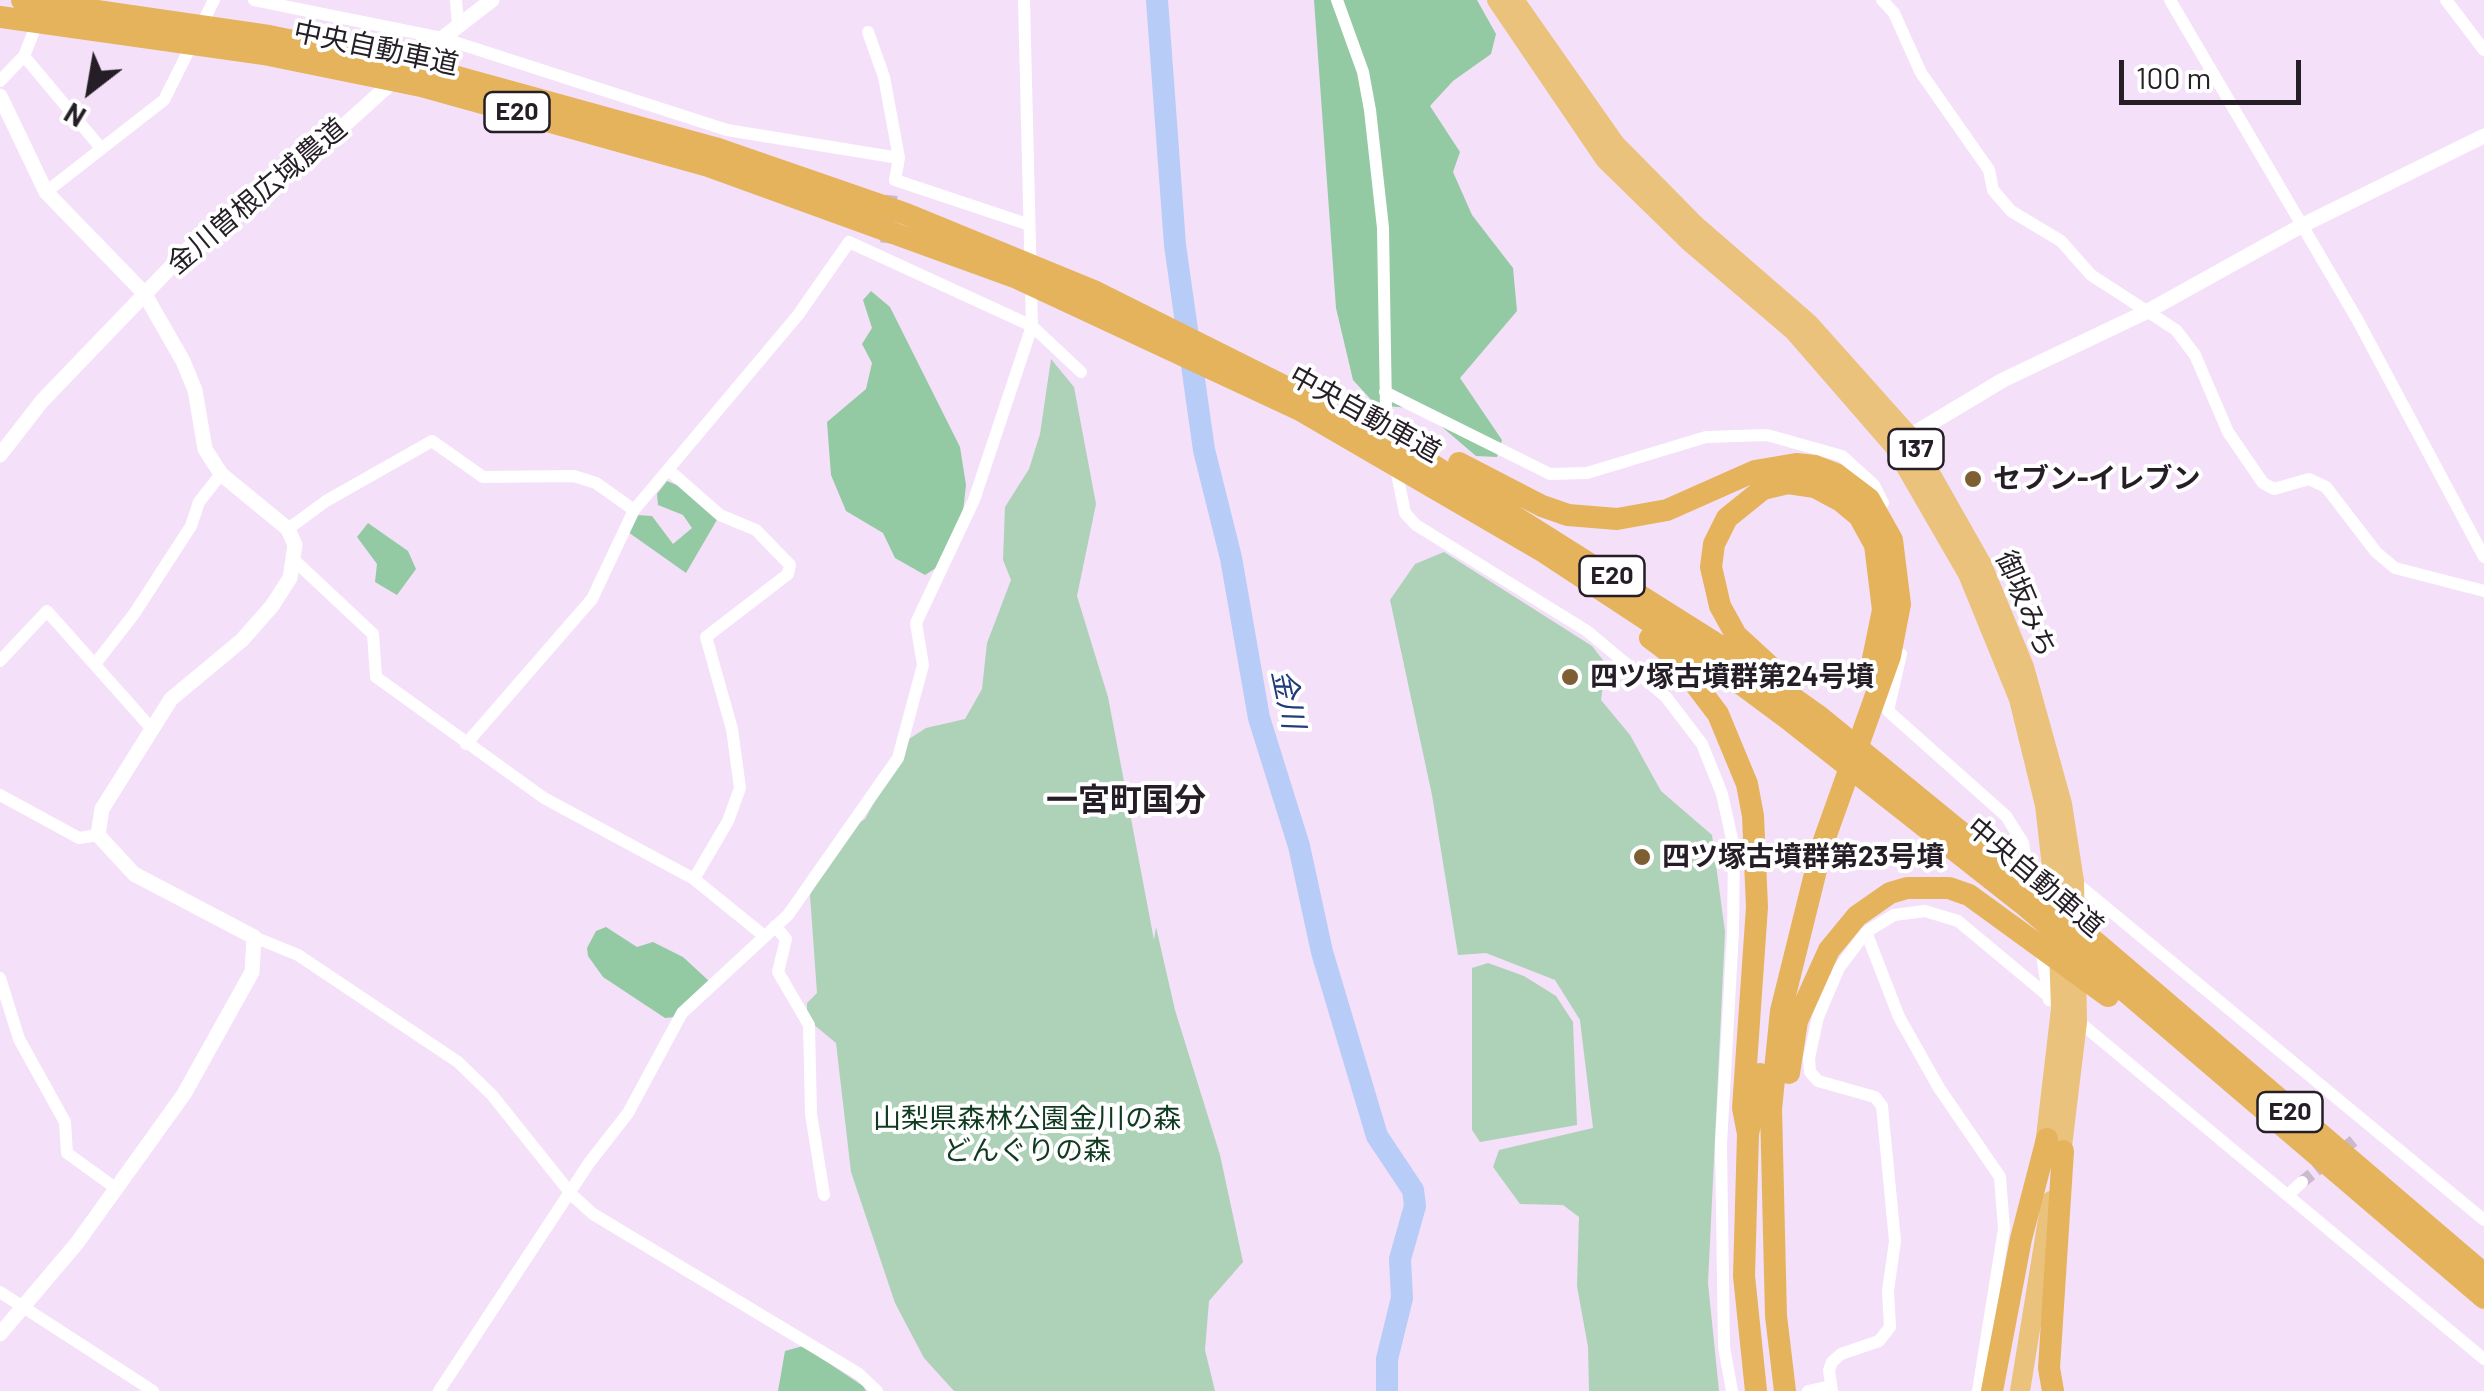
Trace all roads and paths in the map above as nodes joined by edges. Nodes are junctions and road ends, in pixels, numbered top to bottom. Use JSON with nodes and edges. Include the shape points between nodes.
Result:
{"nodes":[{"id":1,"x":22,"y":0,"type":"edge"},
{"id":2,"x":47,"y":0,"type":"edge"},
{"id":3,"x":254,"y":0,"type":"edge"},
{"id":4,"x":456,"y":0,"type":"edge"},
{"id":5,"x":492,"y":0,"type":"edge"},
{"id":6,"x":1024,"y":0,"type":"edge"},
{"id":7,"x":1337,"y":0,"type":"edge"},
{"id":8,"x":1497,"y":0,"type":"edge"},
{"id":9,"x":1514,"y":0,"type":"edge"},
{"id":10,"x":1882,"y":0,"type":"edge"},
{"id":11,"x":2170,"y":0,"type":"edge"},
{"id":12,"x":2446,"y":0,"type":"edge"},
{"id":13,"x":214,"y":1,"type":"edge"},
{"id":14,"x":0,"y":17,"type":"edge"},
{"id":15,"x":458,"y":25,"type":"junction"},
{"id":16,"x":868,"y":32,"type":"dead end"},
{"id":17,"x":436,"y":42,"type":"junction"},
{"id":18,"x":2484,"y":50,"type":"edge"},
{"id":19,"x":25,"y":54,"type":"junction"},
{"id":20,"x":0,"y":81,"type":"edge"},
{"id":21,"x":0,"y":96,"type":"edge"},
{"id":22,"x":2484,"y":136,"type":"edge"},
{"id":23,"x":100,"y":147,"type":"junction"},
{"id":24,"x":899,"y":158,"type":"junction"},
{"id":25,"x":46,"y":192,"type":"junction"},
{"id":26,"x":1027,"y":224,"type":"junction"},
{"id":27,"x":2300,"y":226,"type":"junction"},
{"id":28,"x":1016,"y":268,"type":"junction"},
{"id":29,"x":144,"y":293,"type":"junction"},
{"id":30,"x":2148,"y":311,"type":"junction"},
{"id":31,"x":1032,"y":326,"type":"junction"},
{"id":32,"x":1080,"y":372,"type":"dead end"},
{"id":33,"x":1385,"y":392,"type":"junction"},
{"id":34,"x":1398,"y":437,"type":"junction"},
{"id":35,"x":1902,"y":441,"type":"junction"},
{"id":36,"x":0,"y":455,"type":"edge"},
{"id":37,"x":1408,"y":470,"type":"junction"},
{"id":38,"x":670,"y":472,"type":"junction"},
{"id":39,"x":221,"y":474,"type":"junction"},
{"id":40,"x":634,"y":510,"type":"junction"},
{"id":41,"x":288,"y":530,"type":"junction"},
{"id":42,"x":2484,"y":557,"type":"edge"},
{"id":43,"x":294,"y":560,"type":"junction"},
{"id":44,"x":2484,"y":591,"type":"edge"},
{"id":45,"x":0,"y":661,"type":"edge"},
{"id":46,"x":95,"y":664,"type":"junction"},
{"id":47,"x":1818,"y":720,"type":"junction"},
{"id":48,"x":152,"y":729,"type":"junction"},
{"id":49,"x":466,"y":744,"type":"junction"},
{"id":50,"x":1881,"y":769,"type":"junction"},
{"id":51,"x":0,"y":795,"type":"edge"},
{"id":52,"x":98,"y":835,"type":"junction"},
{"id":53,"x":694,"y":879,"type":"junction"},
{"id":54,"x":2074,"y":882,"type":"junction"},
{"id":55,"x":2025,"y":894,"type":"junction"},
{"id":56,"x":769,"y":930,"type":"junction"},
{"id":57,"x":1866,"y":932,"type":"junction"},
{"id":58,"x":254,"y":937,"type":"junction"},
{"id":59,"x":2096,"y":966,"type":"junction"},
{"id":60,"x":0,"y":978,"type":"edge"},
{"id":61,"x":3,"y":1006,"type":"edge"},
{"id":62,"x":2062,"y":1010,"type":"junction"},
{"id":63,"x":2370,"y":1127,"type":"junction"},
{"id":64,"x":1748,"y":1134,"type":"junction"},
{"id":65,"x":2356,"y":1138,"type":"tunnel mouth"},
{"id":66,"x":1774,"y":1141,"type":"junction"},
{"id":67,"x":2055,"y":1145,"type":"junction"},
{"id":68,"x":2302,"y":1182,"type":"tunnel mouth"},
{"id":69,"x":114,"y":1188,"type":"junction"},
{"id":70,"x":2289,"y":1194,"type":"junction"},
{"id":71,"x":572,"y":1195,"type":"junction"},
{"id":72,"x":824,"y":1196,"type":"dead end"},
{"id":73,"x":2484,"y":1220,"type":"edge"},
{"id":74,"x":2484,"y":1274,"type":"edge"},
{"id":75,"x":1744,"y":1276,"type":"junction"},
{"id":76,"x":0,"y":1292,"type":"edge"},
{"id":77,"x":2484,"y":1298,"type":"edge"},
{"id":78,"x":27,"y":1306,"type":"junction"},
{"id":79,"x":1776,"y":1316,"type":"junction"},
{"id":80,"x":0,"y":1334,"type":"edge"},
{"id":81,"x":2484,"y":1359,"type":"edge"},
{"id":82,"x":1832,"y":1388,"type":"edge"},
{"id":83,"x":154,"y":1391,"type":"edge"},
{"id":84,"x":439,"y":1391,"type":"edge"},
{"id":85,"x":877,"y":1391,"type":"edge"},
{"id":86,"x":1732,"y":1391,"type":"edge"},
{"id":87,"x":1756,"y":1391,"type":"edge"},
{"id":88,"x":1773,"y":1391,"type":"edge"},
{"id":89,"x":1785,"y":1391,"type":"edge"},
{"id":90,"x":1804,"y":1391,"type":"edge"},
{"id":91,"x":1978,"y":1391,"type":"edge"},
{"id":92,"x":1992,"y":1391,"type":"edge"},
{"id":93,"x":2004,"y":1391,"type":"edge"},
{"id":94,"x":2020,"y":1391,"type":"edge"},
{"id":95,"x":2054,"y":1391,"type":"edge"}],
"edges":[{"from":1,"to":28,"type":"highway","name":"中央自動車道","number":"E20","via":[[269,36],[424,68],[714,148],[906,214]]},
{"from":2,"to":19,"type":"street"},
{"from":3,"to":17,"type":"street"},
{"from":4,"to":15,"type":"street"},
{"from":5,"to":15,"type":"street","name":"金川曽根広域農道"},
{"from":6,"to":26,"type":"street"},
{"from":7,"to":33,"type":"street","via":[[1370,110],[1383,228]]},
{"from":8,"to":35,"type":"highway","name":"御坂みち","number":"137","via":[[1605,159]]},
{"from":9,"to":35,"type":"highway","name":"御坂みち","number":"137","via":[[1625,154],[1808,323]]},
{"from":10,"to":30,"type":"street","via":[[2010,211],[2060,241],[2091,275]]},
{"from":11,"to":27,"type":"street"},
{"from":12,"to":18,"type":"street"},
{"from":13,"to":23,"type":"street","via":[[164,100]]},
{"from":14,"to":28,"type":"highway","name":"中央自動車道","number":"E20","via":[[245,51],[421,86],[708,166]]},
{"from":15,"to":17,"type":"street","name":"金川曽根広域農道"},
{"from":16,"to":24,"type":"street"},
{"from":17,"to":24,"type":"street","via":[[726,130]]},
{"from":17,"to":29,"type":"street","name":"金川曽根広域農道","via":[[298,166],[191,246]]},
{"from":19,"to":20,"type":"street"},
{"from":19,"to":23,"type":"street"},
{"from":21,"to":25,"type":"street"},
{"from":22,"to":27,"type":"street"},
{"from":23,"to":25,"type":"street"},
{"from":24,"to":26,"type":"street","via":[[894,186]]},
{"from":25,"to":29,"type":"street"},
{"from":26,"to":31,"type":"street"},
{"from":27,"to":30,"type":"street"},
{"from":27,"to":42,"type":"street"},
{"from":28,"to":34,"type":"highway","name":"中央自動車道","number":"E20","via":[[1180,331]]},
{"from":28,"to":37,"type":"highway","name":"中央自動車道","number":"E20"},
{"from":29,"to":36,"type":"street","name":"金川曽根広域農道","via":[[42,400]]},
{"from":29,"to":39,"type":"street","via":[[183,361],[205,449]]},
{"from":30,"to":35,"type":"street","via":[[2003,380]]},
{"from":30,"to":44,"type":"street","via":[[2176,330],[2195,355],[2228,432],[2263,483],[2274,488],[2310,479],[2326,487],[2395,568]]},
{"from":31,"to":32,"type":"street"},
{"from":31,"to":38,"type":"street","via":[[885,249],[849,242]]},
{"from":31,"to":56,"type":"street","via":[[974,500],[916,623],[923,665],[898,758],[849,834]]},
{"from":33,"to":62,"type":"street","via":[[1550,474],[1587,473],[1706,437],[1767,435],[1842,456],[1874,485],[1899,536],[1908,587],[1888,711],[2006,816],[2023,843]]},
{"from":33,"to":86,"type":"street","via":[[1405,513],[1637,668],[1702,744],[1722,794],[1734,848],[1720,1144],[1724,1347]]},
{"from":34,"to":47,"type":"highway","name":"中央自動車道","number":"E20","via":[[1673,616]]},
{"from":34,"to":66,"type":"highway","via":[[1568,515],[1638,518],[1755,471],[1796,464],[1836,474],[1882,518],[1898,561],[1895,633],[1822,846],[1788,972],[1774,1076]]},
{"from":35,"to":54,"type":"highway","name":"御坂みち","number":"137","via":[[1982,565],[2024,666],[2062,804]]},
{"from":35,"to":62,"type":"highway","name":"御坂みち","number":"137","via":[[1968,574],[2018,699],[2045,805]]},
{"from":37,"to":47,"type":"highway","name":"中央自動車道","number":"E20"},
{"from":37,"to":64,"type":"highway","via":[[1424,489],[1616,610],[1674,656],[1718,714],[1747,784],[1756,858],[1743,1108]]},
{"from":38,"to":40,"type":"street"},
{"from":38,"to":53,"type":"street","via":[[720,515],[756,530],[790,565],[788,574],[706,637],[732,729],[740,788]]},
{"from":39,"to":41,"type":"street"},
{"from":39,"to":46,"type":"street"},
{"from":40,"to":41,"type":"street","via":[[574,476],[484,477],[432,441]]},
{"from":40,"to":49,"type":"street","via":[[592,599]]},
{"from":41,"to":43,"type":"street"},
{"from":43,"to":48,"type":"street","via":[[272,606],[171,699]]},
{"from":43,"to":49,"type":"street","via":[[373,634],[376,677]]},
{"from":45,"to":46,"type":"street","via":[[47,611]]},
{"from":46,"to":48,"type":"street"},
{"from":47,"to":50,"type":"highway"},
{"from":47,"to":50,"type":"highway","name":"中央自動車道","number":"E20"},
{"from":47,"to":64,"type":"highway","via":[[1736,635],[1711,568],[1726,518],[1763,489],[1788,484],[1814,487],[1859,516],[1875,545],[1883,610],[1870,675],[1793,900]]},
{"from":48,"to":52,"type":"street","via":[[102,809]]},
{"from":49,"to":53,"type":"street","via":[[544,798]]},
{"from":50,"to":55,"type":"highway","name":"中央自動車道","number":"E20"},
{"from":50,"to":55,"type":"highway","name":"中央自動車道","number":"E20","via":[[1956,826]]},
{"from":51,"to":52,"type":"street","via":[[78,838]]},
{"from":52,"to":58,"type":"street","via":[[134,874]]},
{"from":53,"to":56,"type":"street"},
{"from":54,"to":62,"type":"highway","name":"御坂みち","number":"137"},
{"from":54,"to":63,"type":"street"},
{"from":55,"to":59,"type":"highway","name":"中央自動車道","number":"E20"},
{"from":56,"to":71,"type":"street","via":[[682,1013],[628,1113]]},
{"from":56,"to":72,"type":"street","via":[[786,939],[778,972],[809,1025],[811,1114]]},
{"from":57,"to":62,"type":"street","via":[[1894,915],[1925,911],[1958,921]]},
{"from":57,"to":82,"type":"street","via":[[1839,968],[1809,1058],[1818,1081],[1875,1096],[1882,1106],[1895,1241],[1890,1326],[1880,1341],[1832,1362]]},
{"from":57,"to":91,"type":"street","via":[[1907,1031],[2000,1177],[2004,1228]]},
{"from":58,"to":69,"type":"street","via":[[252,972],[194,1076]]},
{"from":58,"to":71,"type":"street","via":[[298,955],[458,1062]]},
{"from":59,"to":66,"type":"highway","via":[[1969,895],[1930,886],[1890,893],[1857,916],[1807,993]]},
{"from":59,"to":74,"type":"highway","name":"中央自動車道","number":"E20"},
{"from":59,"to":77,"type":"highway","number":"E20","via":[[2191,1060],[2210,1064]]},
{"from":60,"to":61,"type":"street"},
{"from":61,"to":69,"type":"street","via":[[65,1122],[67,1153]]},
{"from":62,"to":67,"type":"highway","name":"御坂みち","number":"137"},
{"from":62,"to":70,"type":"street"},
{"from":63,"to":65,"type":"street"},
{"from":63,"to":73,"type":"street"},
{"from":64,"to":75,"type":"highway"},
{"from":66,"to":79,"type":"highway"},
{"from":67,"to":92,"type":"highway","via":[[2020,1239]]},
{"from":67,"to":93,"type":"highway","name":"御坂みち","number":"137"},
{"from":67,"to":94,"type":"highway","name":"御坂みち","number":"137"},
{"from":67,"to":95,"type":"highway","via":[[2049,1368]]},
{"from":68,"to":70,"type":"street"},
{"from":69,"to":78,"type":"street"},
{"from":70,"to":81,"type":"street"},
{"from":71,"to":84,"type":"street"},
{"from":71,"to":85,"type":"street"},
{"from":75,"to":87,"type":"highway"},
{"from":75,"to":88,"type":"highway"},
{"from":76,"to":78,"type":"street"},
{"from":78,"to":80,"type":"street"},
{"from":78,"to":83,"type":"street"},
{"from":79,"to":89,"type":"highway"},
{"from":79,"to":90,"type":"highway"},
{"from":82,"to":90,"type":"street"}]}
